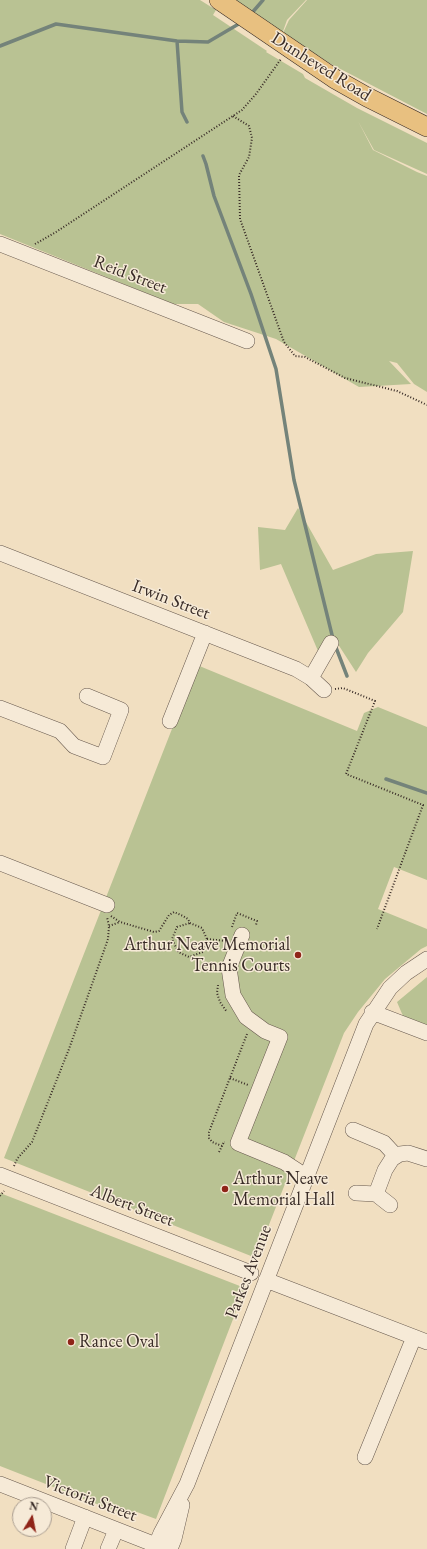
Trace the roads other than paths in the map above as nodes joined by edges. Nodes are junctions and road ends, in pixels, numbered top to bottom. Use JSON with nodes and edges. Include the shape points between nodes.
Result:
{"nodes":[{"id":1,"x":220,"y":0,"type":"edge"},
{"id":2,"x":427,"y":127,"type":"edge"},
{"id":3,"x":1,"y":248,"type":"edge"},
{"id":4,"x":247,"y":341,"type":"dead end"},
{"id":5,"x":0,"y":553,"type":"edge"},
{"id":6,"x":205,"y":633,"type":"junction"},
{"id":7,"x":331,"y":643,"type":"dead end"},
{"id":8,"x":312,"y":678,"type":"junction"},
{"id":9,"x":324,"y":690,"type":"road end"},
{"id":10,"x":87,"y":696,"type":"dead end"},
{"id":11,"x":0,"y":708,"type":"edge"},
{"id":12,"x":170,"y":721,"type":"dead end"},
{"id":13,"x":0,"y":863,"type":"edge"},
{"id":14,"x":107,"y":905,"type":"dead end"},
{"id":15,"x":234,"y":932,"type":"road end"},
{"id":16,"x":427,"y":959,"type":"edge"},
{"id":17,"x":372,"y":1012,"type":"junction"},
{"id":18,"x":427,"y":1033,"type":"edge"},
{"id":19,"x":354,"y":1130,"type":"dead end"},
{"id":20,"x":396,"y":1156,"type":"junction"},
{"id":21,"x":427,"y":1159,"type":"edge"},
{"id":22,"x":5,"y":1177,"type":"edge"},
{"id":23,"x":307,"y":1177,"type":"junction"},
{"id":24,"x":356,"y":1193,"type":"dead end"},
{"id":25,"x":376,"y":1194,"type":"junction"},
{"id":26,"x":390,"y":1205,"type":"dead end"},
{"id":27,"x":251,"y":1273,"type":"dead end"},
{"id":28,"x":266,"y":1280,"type":"junction"},
{"id":29,"x":420,"y":1340,"type":"edge"},
{"id":30,"x":365,"y":1457,"type":"dead end"},
{"id":31,"x":0,"y":1484,"type":"edge"},
{"id":32,"x":85,"y":1517,"type":"junction"},
{"id":33,"x":116,"y":1530,"type":"junction"},
{"id":34,"x":164,"y":1548,"type":"edge"},
{"id":35,"x":72,"y":1549,"type":"edge"},
{"id":36,"x":108,"y":1549,"type":"edge"}],
"edges":[{"from":1,"to":2,"type":"main road","name":"Dunheved Road","via":[[335,79]]},
{"from":3,"to":4,"type":"street","name":"Reid Street","via":[[20,252]]},
{"from":5,"to":6,"type":"street","name":"Irwin Street"},
{"from":6,"to":8,"type":"street","name":"Irwin Street","via":[[296,669]]},
{"from":6,"to":12,"type":"street"},
{"from":7,"to":8,"type":"street"},
{"from":8,"to":9,"type":"street","name":"Irwin Street"},
{"from":10,"to":11,"type":"street","via":[[121,710],[103,757],[74,746],[60,731]]},
{"from":13,"to":14,"type":"street"},
{"from":15,"to":23,"type":"street","via":[[229,968],[233,995],[246,1017],[265,1031],[280,1037],[238,1143],[284,1162]]},
{"from":16,"to":17,"type":"street","name":"Parkes Avenue","via":[[395,982]]},
{"from":17,"to":18,"type":"street"},
{"from":17,"to":23,"type":"street","name":"Parkes Avenue"},
{"from":19,"to":20,"type":"street","via":[[384,1143]]},
{"from":20,"to":21,"type":"street","via":[[408,1153]]},
{"from":20,"to":25,"type":"street","via":[[387,1166]]},
{"from":22,"to":27,"type":"street","name":"Albert Street"},
{"from":23,"to":28,"type":"street","name":"Parkes Avenue"},
{"from":24,"to":25,"type":"street"},
{"from":25,"to":26,"type":"street"},
{"from":28,"to":29,"type":"street"},
{"from":28,"to":34,"type":"street","name":"Parkes Avenue","via":[[187,1484],[160,1533]]},
{"from":29,"to":30,"type":"street"},
{"from":31,"to":32,"type":"street","name":"Victoria Street"},
{"from":32,"to":33,"type":"street","name":"Victoria Street"},
{"from":32,"to":35,"type":"street"},
{"from":33,"to":34,"type":"street","name":"Victoria Street"},
{"from":33,"to":36,"type":"street"}]}
